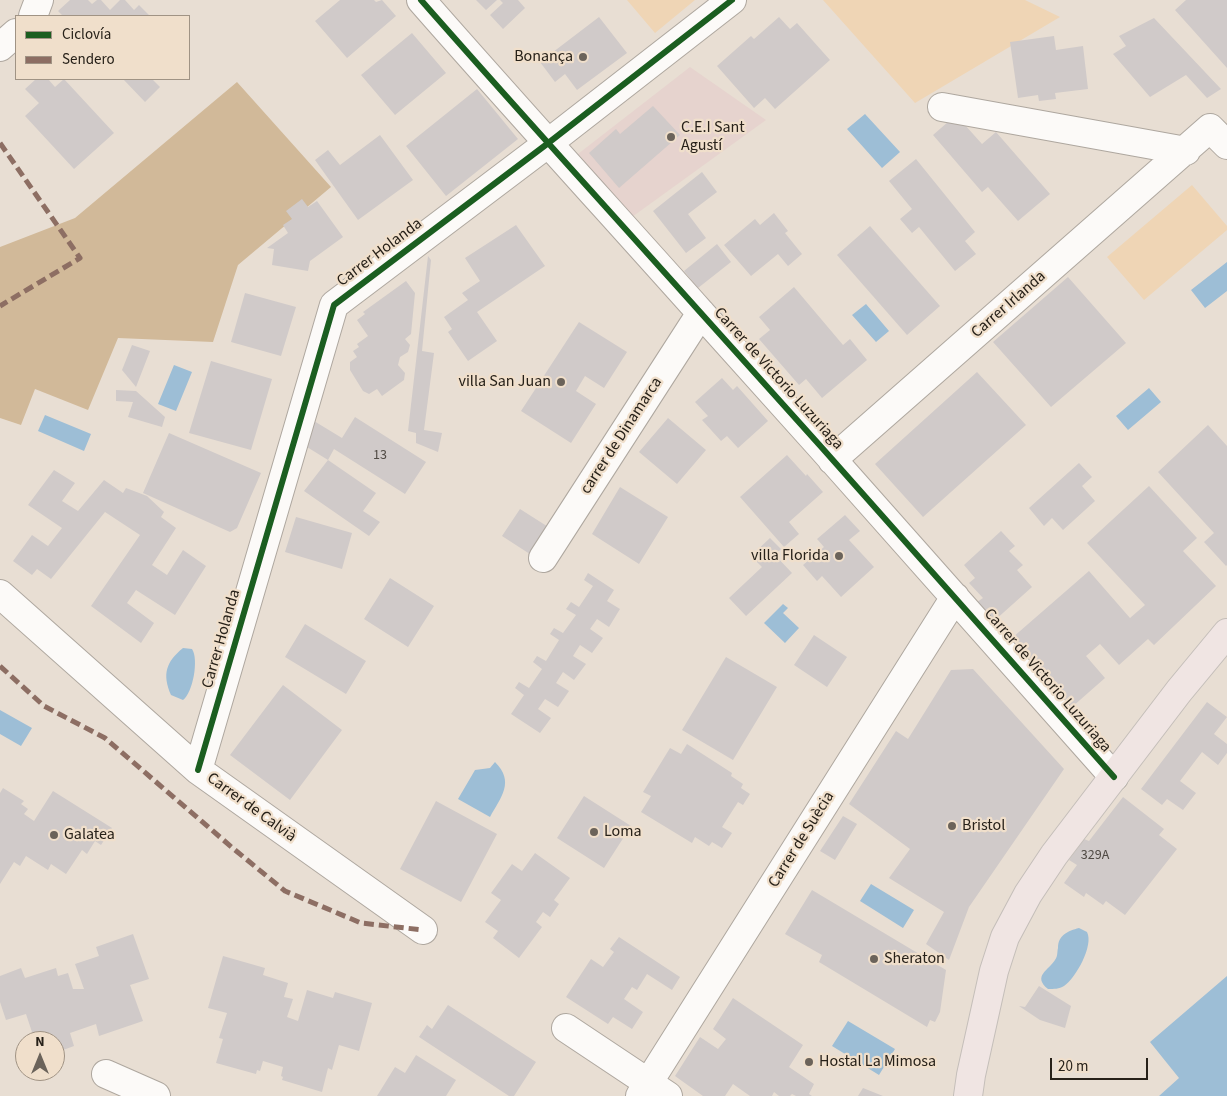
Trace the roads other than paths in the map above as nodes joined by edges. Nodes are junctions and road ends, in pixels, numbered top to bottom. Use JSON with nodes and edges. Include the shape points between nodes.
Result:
{"nodes":[{"id":1,"x":40,"y":0,"type":"edge"},
{"id":2,"x":420,"y":0,"type":"edge"},
{"id":3,"x":732,"y":0,"type":"edge"},
{"id":4,"x":33,"y":15,"type":"edge"},
{"id":5,"x":15,"y":34,"type":"edge"},
{"id":6,"x":0,"y":47,"type":"edge"},
{"id":7,"x":942,"y":107,"type":"dead end"},
{"id":8,"x":547,"y":144,"type":"junction"},
{"id":9,"x":1227,"y":145,"type":"edge"},
{"id":10,"x":1186,"y":151,"type":"junction"},
{"id":11,"x":701,"y":313,"type":"junction"},
{"id":12,"x":832,"y":460,"type":"junction"},
{"id":13,"x":543,"y":558,"type":"dead end"},
{"id":14,"x":0,"y":594,"type":"edge"},
{"id":15,"x":955,"y":597,"type":"junction"},
{"id":16,"x":1227,"y":633,"type":"edge"},
{"id":17,"x":198,"y":770,"type":"junction"},
{"id":18,"x":1114,"y":777,"type":"junction"},
{"id":19,"x":423,"y":930,"type":"dead end"},
{"id":20,"x":566,"y":1028,"type":"dead end"},
{"id":21,"x":106,"y":1074,"type":"dead end"},
{"id":22,"x":652,"y":1092,"type":"edge"},
{"id":23,"x":156,"y":1096,"type":"edge"},
{"id":24,"x":968,"y":1096,"type":"edge"}],
"edges":[{"from":1,"to":4,"type":"street"},
{"from":2,"to":8,"type":"street","name":"Carrer de Victorio Luzuriaga"},
{"from":3,"to":8,"type":"street","name":"Carrer Holanda"},
{"from":5,"to":6,"type":"street"},
{"from":7,"to":10,"type":"street"},
{"from":8,"to":11,"type":"street","name":"Carrer de Victorio Luzuriaga"},
{"from":8,"to":17,"type":"street","name":"Carrer Holanda","via":[[334,305]]},
{"from":9,"to":10,"type":"street","name":"Carrer Irlanda","via":[[1210,128]]},
{"from":10,"to":12,"type":"street","name":"Carrer Irlanda"},
{"from":11,"to":12,"type":"street","name":"Carrer de Victorio Luzuriaga"},
{"from":11,"to":13,"type":"street","name":"carrer de Dinamarca"},
{"from":12,"to":15,"type":"street","name":"Carrer de Victorio Luzuriaga"},
{"from":14,"to":17,"type":"street","name":"Carrer de Calvià"},
{"from":15,"to":18,"type":"street","name":"Carrer de Victorio Luzuriaga"},
{"from":15,"to":22,"type":"street","name":"Carrer de Suècia"},
{"from":16,"to":18,"type":"main road"},
{"from":17,"to":19,"type":"street","name":"Carrer de Calvià"},
{"from":18,"to":24,"type":"main road","via":[[1049,862],[1005,937],[987,999]]},
{"from":20,"to":22,"type":"street"},
{"from":21,"to":23,"type":"street"}]}
